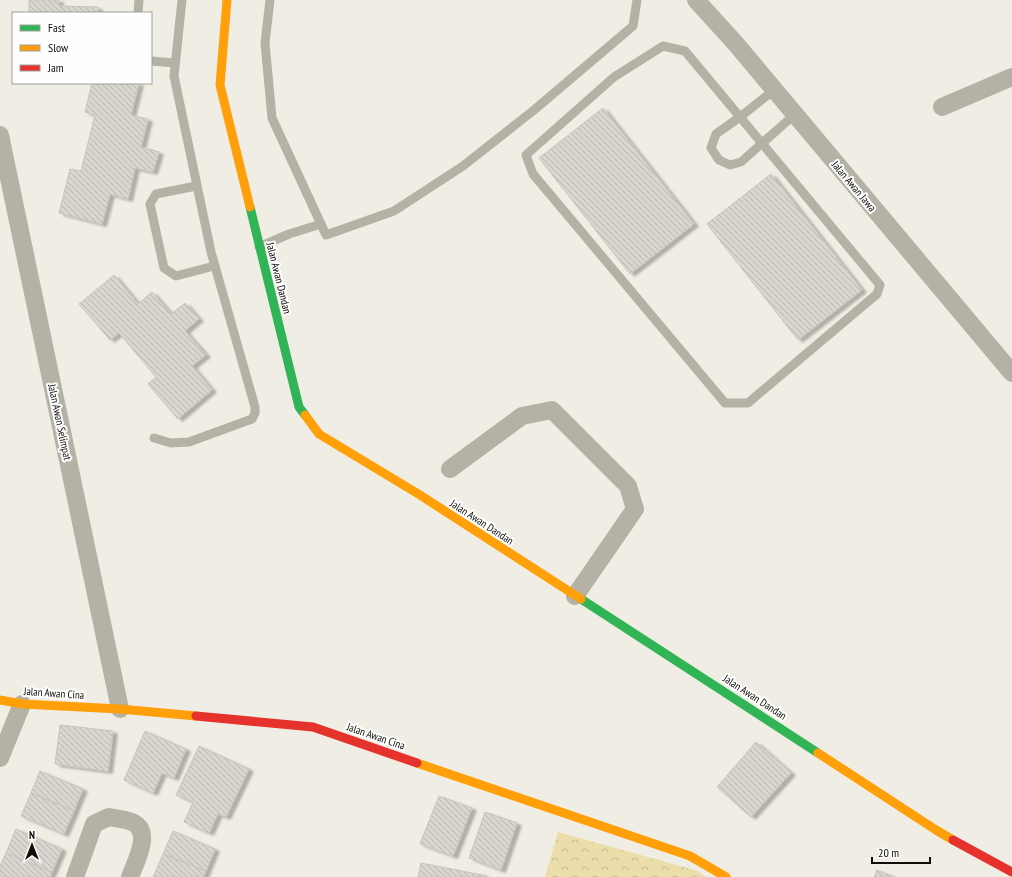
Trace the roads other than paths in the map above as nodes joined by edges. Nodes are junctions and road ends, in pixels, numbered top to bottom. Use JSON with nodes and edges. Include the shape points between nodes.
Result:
{"nodes":[{"id":1,"x":139,"y":0,"type":"edge"},
{"id":2,"x":182,"y":0,"type":"edge"},
{"id":3,"x":227,"y":0,"type":"edge"},
{"id":4,"x":270,"y":0,"type":"edge"},
{"id":5,"x":637,"y":0,"type":"edge"},
{"id":6,"x":696,"y":0,"type":"edge"},
{"id":7,"x":138,"y":12,"type":"edge"},
{"id":8,"x":152,"y":61,"type":"edge"},
{"id":9,"x":175,"y":63,"type":"junction"},
{"id":10,"x":1012,"y":77,"type":"edge"},
{"id":11,"x":774,"y":90,"type":"junction"},
{"id":12,"x":942,"y":107,"type":"dead end"},
{"id":13,"x":794,"y":115,"type":"junction"},
{"id":14,"x":740,"y":117,"type":"junction"},
{"id":15,"x":0,"y":134,"type":"edge"},
{"id":16,"x":762,"y":145,"type":"junction"},
{"id":17,"x":196,"y":186,"type":"junction"},
{"id":18,"x":321,"y":224,"type":"junction"},
{"id":19,"x":259,"y":247,"type":"junction"},
{"id":20,"x":214,"y":266,"type":"junction"},
{"id":21,"x":1012,"y":373,"type":"edge"},
{"id":22,"x":154,"y":438,"type":"dead end"},
{"id":23,"x":450,"y":469,"type":"dead end"},
{"id":24,"x":575,"y":596,"type":"junction"},
{"id":25,"x":0,"y":700,"type":"edge"},
{"id":26,"x":22,"y":704,"type":"junction"},
{"id":27,"x":120,"y":709,"type":"junction"},
{"id":28,"x":0,"y":758,"type":"edge"},
{"id":29,"x":1012,"y":872,"type":"edge"},
{"id":30,"x":75,"y":877,"type":"edge"},
{"id":31,"x":130,"y":877,"type":"edge"},
{"id":32,"x":726,"y":877,"type":"edge"}],
"edges":[{"from":1,"to":7,"type":"lane"},
{"from":2,"to":9,"type":"lane"},
{"from":3,"to":19,"type":"street","name":"Jalan Awan Dandan","via":[[220,85]]},
{"from":4,"to":18,"type":"lane","via":[[265,43],[272,118]]},
{"from":5,"to":18,"type":"lane","via":[[633,26],[463,166],[394,211],[326,235]]},
{"from":6,"to":11,"type":"street","name":"Jalan Awan Jawa"},
{"from":8,"to":9,"type":"lane"},
{"from":9,"to":17,"type":"lane","via":[[174,76]]},
{"from":10,"to":12,"type":"street"},
{"from":11,"to":13,"type":"street","name":"Jalan Awan Jawa"},
{"from":11,"to":14,"type":"lane"},
{"from":13,"to":16,"type":"lane"},
{"from":13,"to":21,"type":"street","name":"Jalan Awan Jawa"},
{"from":14,"to":16,"type":"lane"},
{"from":14,"to":16,"type":"lane","via":[[716,134],[712,148],[719,160],[730,165],[741,162]]},
{"from":14,"to":16,"type":"lane","via":[[685,51],[663,46],[614,76],[526,154],[533,174],[725,403],[748,403],[877,294],[880,285]]},
{"from":15,"to":27,"type":"street","name":"Jalan Awan Selimpat"},
{"from":17,"to":20,"type":"lane"},
{"from":17,"to":20,"type":"lane","via":[[156,194],[150,204],[164,268],[176,276]]},
{"from":18,"to":19,"type":"lane"},
{"from":19,"to":24,"type":"street","name":"Jalan Awan Dandan","via":[[299,407],[319,434],[420,495]]},
{"from":20,"to":22,"type":"lane","via":[[255,413],[252,419],[189,442],[171,443]]},
{"from":23,"to":24,"type":"street","via":[[522,416],[552,410],[628,486],[635,509]]},
{"from":24,"to":29,"type":"street","name":"Jalan Awan Dandan","via":[[936,830]]},
{"from":25,"to":26,"type":"street","name":"Jalan Awan Cina"},
{"from":26,"to":27,"type":"street","name":"Jalan Awan Cina"},
{"from":26,"to":28,"type":"street"},
{"from":27,"to":32,"type":"street","name":"Jalan Awan Cina","via":[[313,727],[690,856]]},
{"from":30,"to":31,"type":"street","via":[[94,824],[109,817],[134,823],[141,833],[143,842]]}]}
